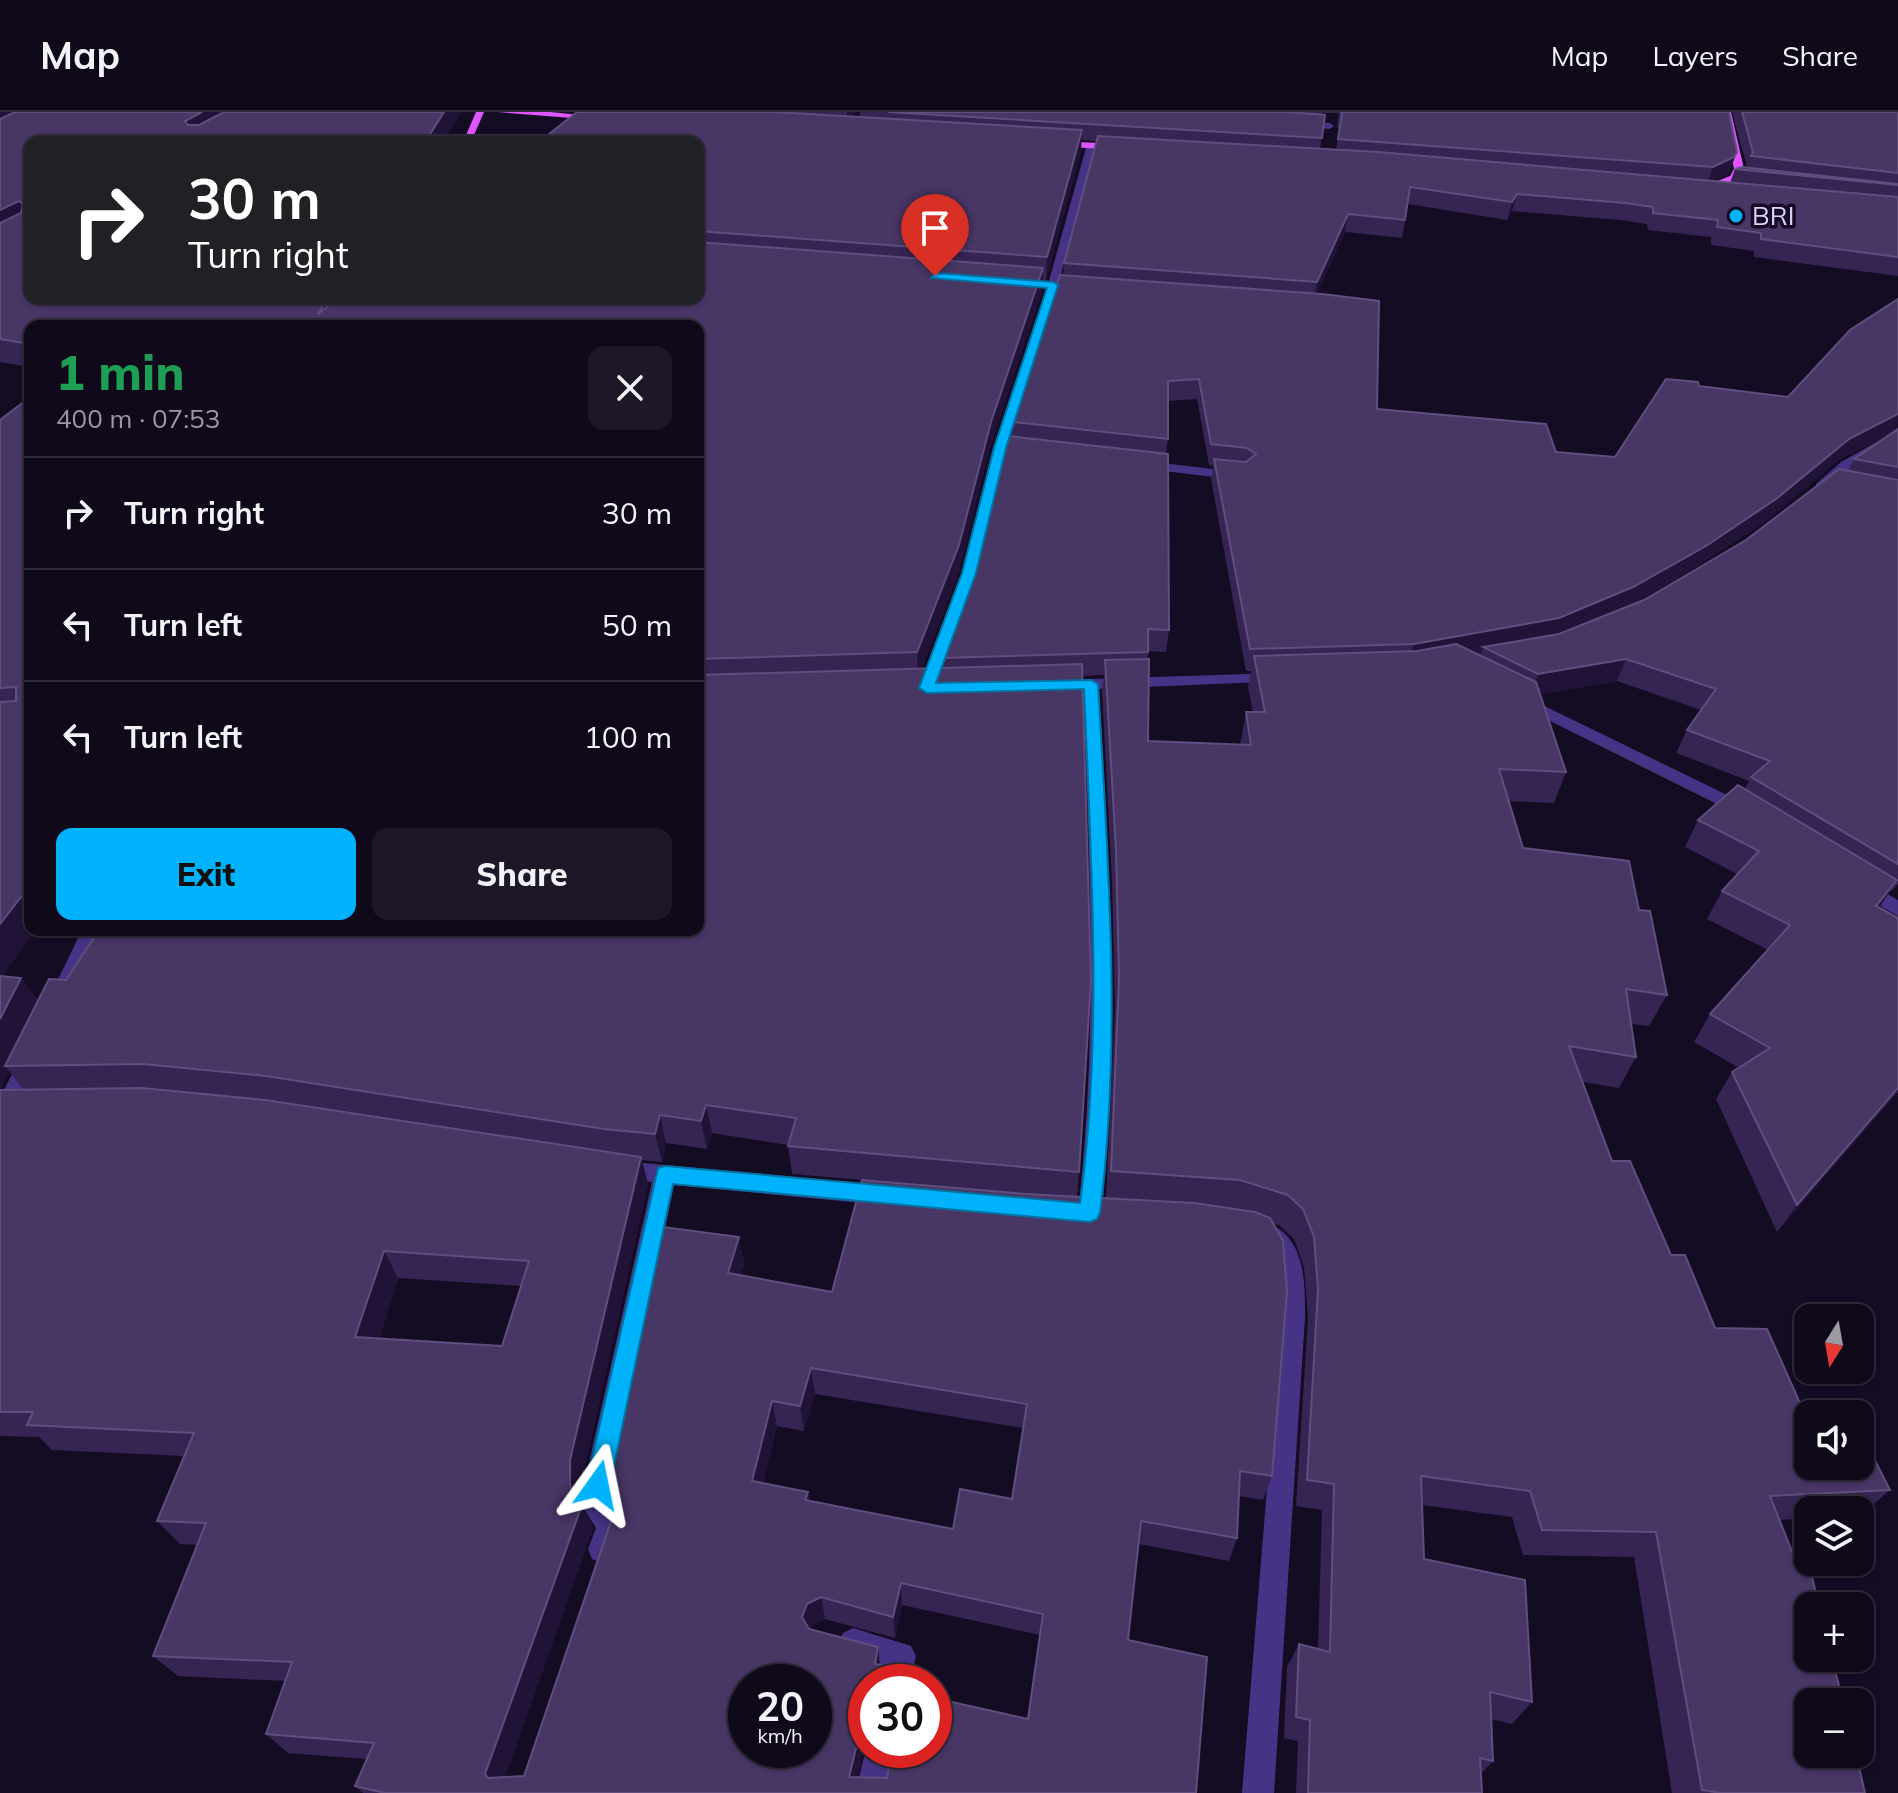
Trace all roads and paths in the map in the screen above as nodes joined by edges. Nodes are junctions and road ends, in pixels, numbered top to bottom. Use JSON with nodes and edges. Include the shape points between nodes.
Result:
{"nodes":[{"id":1,"x":480,"y":112,"type":"edge"},
{"id":2,"x":501,"y":112,"type":"edge"},
{"id":3,"x":1306,"y":112,"type":"edge"},
{"id":4,"x":1727,"y":112,"type":"edge"},
{"id":5,"x":591,"y":117,"type":"junction"},
{"id":6,"x":606,"y":118,"type":"edge"},
{"id":7,"x":1340,"y":121,"type":"edge"},
{"id":8,"x":1285,"y":123,"type":"edge"},
{"id":9,"x":1328,"y":124,"type":"junction"},
{"id":10,"x":579,"y":125,"type":"edge"},
{"id":11,"x":470,"y":136,"type":"edge"},
{"id":12,"x":1329,"y":142,"type":"dead end"},
{"id":13,"x":1045,"y":143,"type":"edge"},
{"id":14,"x":1090,"y":146,"type":"junction"},
{"id":15,"x":1137,"y":148,"type":"edge"},
{"id":16,"x":1734,"y":178,"type":"junction"},
{"id":17,"x":1749,"y":180,"type":"edge"},
{"id":18,"x":1692,"y":187,"type":"edge"},
{"id":19,"x":1708,"y":188,"type":"junction"},
{"id":20,"x":1740,"y":191,"type":"edge"},
{"id":21,"x":1007,"y":282,"type":"edge"},
{"id":22,"x":1053,"y":285,"type":"junction"},
{"id":23,"x":1099,"y":289,"type":"edge"},
{"id":24,"x":1898,"y":434,"type":"edge"},
{"id":25,"x":1000,"y":448,"type":"junction"},
{"id":26,"x":1015,"y":450,"type":"edge"},
{"id":27,"x":1122,"y":462,"type":"edge"},
{"id":28,"x":1243,"y":476,"type":"edge"},
{"id":29,"x":1806,"y":500,"type":"edge"},
{"id":30,"x":1297,"y":677,"type":"edge"},
{"id":31,"x":1091,"y":684,"type":"junction"},
{"id":32,"x":1046,"y":685,"type":"edge"},
{"id":33,"x":927,"y":688,"type":"edge"},
{"id":34,"x":1503,"y":692,"type":"edge"},
{"id":35,"x":1758,"y":822,"type":"edge"},
{"id":36,"x":1847,"y":877,"type":"edge"},
{"id":37,"x":1898,"y":909,"type":"edge"},
{"id":38,"x":89,"y":936,"type":"edge"},
{"id":39,"x":39,"y":1105,"type":"edge"},
{"id":40,"x":4,"y":1113,"type":"edge"},
{"id":41,"x":596,"y":1166,"type":"edge"},
{"id":42,"x":665,"y":1174,"type":"junction"},
{"id":43,"x":913,"y":1198,"type":"edge"},
{"id":44,"x":1062,"y":1211,"type":"edge"},
{"id":45,"x":1090,"y":1213,"type":"junction"},
{"id":46,"x":1119,"y":1214,"type":"edge"},
{"id":47,"x":1246,"y":1227,"type":"edge"},
{"id":48,"x":596,"y":1569,"type":"edge"},
{"id":49,"x":824,"y":1637,"type":"edge"},
{"id":50,"x":899,"y":1664,"type":"edge"},
{"id":51,"x":877,"y":1768,"type":"edge"},
{"id":52,"x":871,"y":1793,"type":"edge"},
{"id":53,"x":1258,"y":1793,"type":"edge"}],
"edges":[{"from":1,"to":11,"type":"main road"},
{"from":2,"to":5,"type":"main road"},
{"from":3,"to":9,"type":"street"},
{"from":4,"to":16,"type":"main road","via":[[1739,169]]},
{"from":5,"to":6,"type":"main road"},
{"from":5,"to":10,"type":"street"},
{"from":7,"to":9,"type":"street"},
{"from":8,"to":9,"type":"street"},
{"from":9,"to":12,"type":"street"},
{"from":13,"to":14,"type":"main road"},
{"from":14,"to":15,"type":"main road"},
{"from":14,"to":22,"type":"street"},
{"from":16,"to":17,"type":"street"},
{"from":16,"to":19,"type":"main road"},
{"from":18,"to":19,"type":"main road"},
{"from":19,"to":20,"type":"main road"},
{"from":21,"to":22,"type":"street"},
{"from":22,"to":23,"type":"street"},
{"from":22,"to":25,"type":"street"},
{"from":24,"to":29,"type":"street","via":[[1846,465],[1834,484]]},
{"from":25,"to":26,"type":"street"},
{"from":25,"to":33,"type":"street","via":[[969,573]]},
{"from":27,"to":28,"type":"street"},
{"from":30,"to":31,"type":"street"},
{"from":31,"to":32,"type":"street"},
{"from":31,"to":45,"type":"street","via":[[1102,907],[1099,1142]]},
{"from":34,"to":35,"type":"street"},
{"from":36,"to":37,"type":"street"},
{"from":38,"to":40,"type":"street"},
{"from":39,"to":40,"type":"street"},
{"from":41,"to":42,"type":"street"},
{"from":42,"to":43,"type":"street"},
{"from":42,"to":48,"type":"street","via":[[598,1485],[598,1509],[611,1524]]},
{"from":44,"to":45,"type":"street"},
{"from":45,"to":46,"type":"street"},
{"from":47,"to":53,"type":"street","via":[[1271,1234],[1282,1247],[1290,1269],[1293,1318]]},
{"from":49,"to":50,"type":"street","via":[[901,1656]]},
{"from":51,"to":52,"type":"street"}]}
